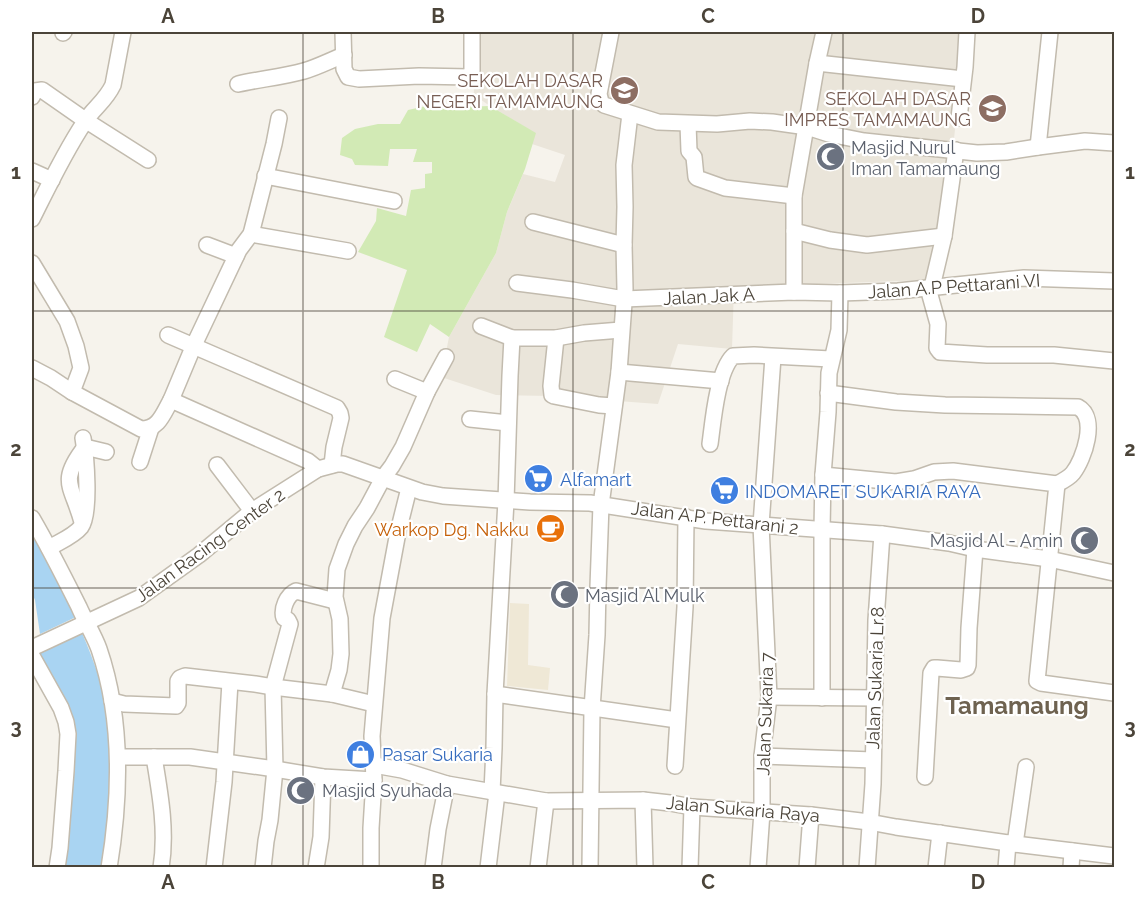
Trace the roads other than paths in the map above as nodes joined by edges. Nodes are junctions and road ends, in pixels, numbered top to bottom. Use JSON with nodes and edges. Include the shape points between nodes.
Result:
{"nodes":[{"id":1,"x":123,"y":32,"type":"edge"},
{"id":2,"x":343,"y":32,"type":"edge"},
{"id":3,"x":472,"y":32,"type":"edge"},
{"id":4,"x":611,"y":32,"type":"edge"},
{"id":5,"x":824,"y":32,"type":"edge"},
{"id":6,"x":966,"y":32,"type":"edge"},
{"id":7,"x":1050,"y":32,"type":"edge"},
{"id":8,"x":344,"y":55,"type":"junction"},
{"id":9,"x":817,"y":63,"type":"junction"},
{"id":10,"x":963,"y":79,"type":"junction"},
{"id":11,"x":238,"y":84,"type":"dead end"},
{"id":12,"x":32,"y":97,"type":"edge"},
{"id":13,"x":630,"y":114,"type":"junction"},
{"id":14,"x":279,"y":118,"type":"dead end"},
{"id":15,"x":959,"y":118,"type":"dead end"},
{"id":16,"x":85,"y":120,"type":"junction"},
{"id":17,"x":688,"y":124,"type":"junction"},
{"id":18,"x":807,"y":127,"type":"junction"},
{"id":19,"x":1114,"y":142,"type":"edge"},
{"id":20,"x":1038,"y":147,"type":"junction"},
{"id":21,"x":956,"y":150,"type":"junction"},
{"id":22,"x":148,"y":160,"type":"dead end"},
{"id":23,"x":32,"y":171,"type":"edge"},
{"id":24,"x":265,"y":176,"type":"junction"},
{"id":25,"x":51,"y":180,"type":"junction"},
{"id":26,"x":794,"y":196,"type":"junction"},
{"id":27,"x":394,"y":201,"type":"dead end"},
{"id":28,"x":32,"y":219,"type":"edge"},
{"id":29,"x":533,"y":222,"type":"dead end"},
{"id":30,"x":794,"y":231,"type":"junction"},
{"id":31,"x":251,"y":234,"type":"junction"},
{"id":32,"x":944,"y":236,"type":"junction"},
{"id":33,"x":207,"y":245,"type":"dead end"},
{"id":34,"x":624,"y":245,"type":"junction"},
{"id":35,"x":348,"y":251,"type":"dead end"},
{"id":36,"x":236,"y":256,"type":"junction"},
{"id":37,"x":32,"y":263,"type":"edge"},
{"id":38,"x":1114,"y":281,"type":"edge"},
{"id":39,"x":517,"y":283,"type":"dead end"},
{"id":40,"x":930,"y":288,"type":"junction"},
{"id":41,"x":794,"y":292,"type":"junction"},
{"id":42,"x":840,"y":293,"type":"junction"},
{"id":43,"x":624,"y":299,"type":"junction"},
{"id":44,"x":480,"y":326,"type":"dead end"},
{"id":45,"x":621,"y":330,"type":"junction"},
{"id":46,"x":168,"y":335,"type":"dead end"},
{"id":47,"x":512,"y":338,"type":"junction"},
{"id":48,"x":556,"y":338,"type":"junction"},
{"id":49,"x":194,"y":345,"type":"junction"},
{"id":50,"x":446,"y":357,"type":"dead end"},
{"id":51,"x":773,"y":357,"type":"junction"},
{"id":52,"x":831,"y":359,"type":"junction"},
{"id":53,"x":1114,"y":361,"type":"edge"},
{"id":54,"x":32,"y":368,"type":"edge"},
{"id":55,"x":619,"y":372,"type":"junction"},
{"id":56,"x":395,"y":379,"type":"dead end"},
{"id":57,"x":721,"y":381,"type":"junction"},
{"id":58,"x":72,"y":392,"type":"junction"},
{"id":59,"x":427,"y":392,"type":"junction"},
{"id":60,"x":828,"y":393,"type":"junction"},
{"id":61,"x":171,"y":400,"type":"junction"},
{"id":62,"x":614,"y":406,"type":"junction"},
{"id":63,"x":471,"y":419,"type":"dead end"},
{"id":64,"x":508,"y":423,"type":"junction"},
{"id":65,"x":150,"y":428,"type":"junction"},
{"id":66,"x":710,"y":444,"type":"dead end"},
{"id":67,"x":106,"y":452,"type":"dead end"},
{"id":68,"x":140,"y":462,"type":"dead end"},
{"id":69,"x":218,"y":465,"type":"dead end"},
{"id":70,"x":325,"y":467,"type":"junction"},
{"id":71,"x":823,"y":475,"type":"junction"},
{"id":72,"x":382,"y":478,"type":"junction"},
{"id":73,"x":1057,"y":484,"type":"junction"},
{"id":74,"x":409,"y":488,"type":"junction"},
{"id":75,"x":506,"y":501,"type":"junction"},
{"id":76,"x":601,"y":505,"type":"junction"},
{"id":77,"x":252,"y":511,"type":"junction"},
{"id":78,"x":32,"y":518,"type":"edge"},
{"id":79,"x":686,"y":518,"type":"junction"},
{"id":80,"x":761,"y":525,"type":"junction"},
{"id":81,"x":822,"y":530,"type":"junction"},
{"id":82,"x":882,"y":534,"type":"junction"},
{"id":83,"x":49,"y":548,"type":"junction"},
{"id":84,"x":975,"y":549,"type":"junction"},
{"id":85,"x":1048,"y":559,"type":"junction"},
{"id":86,"x":1114,"y":573,"type":"edge"},
{"id":87,"x":335,"y":601,"type":"junction"},
{"id":88,"x":84,"y":624,"type":"junction"},
{"id":89,"x":33,"y":650,"type":"edge"},
{"id":90,"x":230,"y":682,"type":"junction"},
{"id":91,"x":273,"y":687,"type":"junction"},
{"id":92,"x":1114,"y":693,"type":"edge"},
{"id":93,"x":332,"y":694,"type":"junction"},
{"id":94,"x":495,"y":694,"type":"junction"},
{"id":95,"x":769,"y":697,"type":"junction"},
{"id":96,"x":822,"y":698,"type":"junction"},
{"id":97,"x":875,"y":698,"type":"junction"},
{"id":98,"x":112,"y":701,"type":"junction"},
{"id":99,"x":374,"y":704,"type":"junction"},
{"id":100,"x":592,"y":709,"type":"junction"},
{"id":101,"x":677,"y":720,"type":"junction"},
{"id":102,"x":762,"y":756,"type":"junction"},
{"id":103,"x":118,"y":757,"type":"junction"},
{"id":104,"x":154,"y":757,"type":"junction"},
{"id":105,"x":873,"y":760,"type":"junction"},
{"id":106,"x":224,"y":761,"type":"junction"},
{"id":107,"x":675,"y":766,"type":"dead end"},
{"id":108,"x":1026,"y":767,"type":"dead end"},
{"id":109,"x":275,"y":769,"type":"junction"},
{"id":110,"x":374,"y":773,"type":"junction"},
{"id":111,"x":324,"y":777,"type":"junction"},
{"id":112,"x":925,"y":777,"type":"dead end"},
{"id":113,"x":447,"y":784,"type":"junction"},
{"id":114,"x":495,"y":793,"type":"junction"},
{"id":115,"x":592,"y":800,"type":"junction"},
{"id":116,"x":643,"y":800,"type":"junction"},
{"id":117,"x":546,"y":801,"type":"junction"},
{"id":118,"x":692,"y":807,"type":"junction"},
{"id":119,"x":762,"y":812,"type":"junction"},
{"id":120,"x":811,"y":815,"type":"junction"},
{"id":121,"x":869,"y":822,"type":"junction"},
{"id":122,"x":940,"y":833,"type":"junction"},
{"id":123,"x":1011,"y":844,"type":"junction"},
{"id":124,"x":1071,"y":850,"type":"junction"},
{"id":125,"x":1114,"y":856,"type":"edge"},
{"id":126,"x":57,"y":867,"type":"edge"},
{"id":127,"x":109,"y":867,"type":"edge"},
{"id":128,"x":161,"y":867,"type":"edge"},
{"id":129,"x":214,"y":867,"type":"edge"},
{"id":130,"x":263,"y":867,"type":"edge"},
{"id":131,"x":316,"y":867,"type":"edge"},
{"id":132,"x":370,"y":867,"type":"edge"},
{"id":133,"x":433,"y":867,"type":"edge"},
{"id":134,"x":488,"y":867,"type":"edge"},
{"id":135,"x":538,"y":867,"type":"edge"},
{"id":136,"x":590,"y":867,"type":"edge"},
{"id":137,"x":645,"y":867,"type":"edge"},
{"id":138,"x":690,"y":867,"type":"edge"},
{"id":139,"x":758,"y":867,"type":"edge"},
{"id":140,"x":807,"y":867,"type":"edge"},
{"id":141,"x":867,"y":867,"type":"edge"},
{"id":142,"x":936,"y":867,"type":"edge"},
{"id":143,"x":1006,"y":867,"type":"edge"},
{"id":144,"x":1071,"y":867,"type":"edge"}],
"edges":[{"from":1,"to":16,"type":"street","via":[[113,85],[105,100]]},
{"from":2,"to":8,"type":"street"},
{"from":3,"to":8,"type":"street","via":[[470,77],[350,78],[344,69]]},
{"from":4,"to":13,"type":"street","via":[[600,99],[604,105]]},
{"from":5,"to":9,"type":"street"},
{"from":6,"to":10,"type":"street"},
{"from":7,"to":20,"type":"street"},
{"from":8,"to":11,"type":"street","via":[[301,72]]},
{"from":9,"to":10,"type":"street"},
{"from":9,"to":18,"type":"street"},
{"from":10,"to":15,"type":"street"},
{"from":12,"to":16,"type":"street","via":[[35,91],[42,90]]},
{"from":13,"to":17,"type":"street","via":[[658,122]]},
{"from":13,"to":34,"type":"street","via":[[624,165]]},
{"from":14,"to":24,"type":"street"},
{"from":16,"to":22,"type":"street"},
{"from":16,"to":25,"type":"street"},
{"from":17,"to":18,"type":"street","via":[[750,121]]},
{"from":17,"to":26,"type":"street","via":[[689,151],[694,157],[696,177],[726,188]]},
{"from":18,"to":21,"type":"street","via":[[864,141]]},
{"from":18,"to":26,"type":"street"},
{"from":19,"to":20,"type":"street"},
{"from":20,"to":21,"type":"street","via":[[977,153]]},
{"from":21,"to":32,"type":"street"},
{"from":23,"to":25,"type":"street"},
{"from":24,"to":27,"type":"street"},
{"from":24,"to":31,"type":"street"},
{"from":25,"to":28,"type":"street"},
{"from":26,"to":30,"type":"street"},
{"from":29,"to":34,"type":"street"},
{"from":30,"to":32,"type":"street","via":[[867,245]]},
{"from":30,"to":41,"type":"street"},
{"from":31,"to":35,"type":"street"},
{"from":31,"to":36,"type":"street"},
{"from":32,"to":40,"type":"street"},
{"from":33,"to":36,"type":"street"},
{"from":34,"to":43,"type":"street"},
{"from":36,"to":49,"type":"street"},
{"from":37,"to":58,"type":"street","via":[[67,321],[76,346],[81,368]]},
{"from":38,"to":40,"type":"street","name":"Jalan A.P Pettarani VI","via":[[1024,278]]},
{"from":39,"to":43,"type":"street","name":"Jalan Jak A"},
{"from":40,"to":42,"type":"street","name":"Jalan A.P Pettarani VI"},
{"from":40,"to":53,"type":"street","via":[[940,352]]},
{"from":41,"to":42,"type":"street","name":"Jalan A.P Pettarani VI"},
{"from":41,"to":43,"type":"street","name":"Jalan Jak A"},
{"from":42,"to":52,"type":"street","via":[[839,330]]},
{"from":43,"to":45,"type":"street"},
{"from":44,"to":47,"type":"street"},
{"from":45,"to":48,"type":"street"},
{"from":45,"to":55,"type":"street"},
{"from":46,"to":49,"type":"street"},
{"from":47,"to":48,"type":"street"},
{"from":47,"to":64,"type":"street"},
{"from":48,"to":62,"type":"street","via":[[552,395]]},
{"from":49,"to":61,"type":"street"},
{"from":49,"to":70,"type":"street","via":[[337,408],[341,418]]},
{"from":50,"to":59,"type":"street"},
{"from":51,"to":52,"type":"street"},
{"from":51,"to":57,"type":"street","via":[[733,356]]},
{"from":51,"to":80,"type":"street","name":"Jalan Sukaria 7"},
{"from":52,"to":60,"type":"street"},
{"from":54,"to":58,"type":"street"},
{"from":55,"to":57,"type":"street"},
{"from":55,"to":62,"type":"street"},
{"from":56,"to":59,"type":"street"},
{"from":57,"to":66,"type":"street"},
{"from":58,"to":65,"type":"street","via":[[141,429]]},
{"from":59,"to":72,"type":"street","via":[[403,447]]},
{"from":60,"to":71,"type":"street"},
{"from":60,"to":73,"type":"street","via":[[896,402],[1078,407],[1087,417],[1086,442],[1072,475]]},
{"from":61,"to":65,"type":"street"},
{"from":61,"to":70,"type":"street"},
{"from":62,"to":76,"type":"street"},
{"from":63,"to":64,"type":"street"},
{"from":64,"to":75,"type":"street"},
{"from":65,"to":68,"type":"street"},
{"from":67,"to":83,"type":"street","via":[[84,442],[87,507],[83,524]]},
{"from":69,"to":77,"type":"street"},
{"from":70,"to":72,"type":"street","name":"Jalan A.P. Pettarani 2","via":[[344,464]]},
{"from":70,"to":77,"type":"street","name":"Jalan Racing Center 2"},
{"from":71,"to":73,"type":"street","via":[[896,482],[953,471]]},
{"from":71,"to":81,"type":"street"},
{"from":72,"to":74,"type":"street","name":"Jalan A.P. Pettarani 2"},
{"from":72,"to":87,"type":"street","via":[[346,544],[336,577]]},
{"from":73,"to":85,"type":"street"},
{"from":74,"to":75,"type":"street","name":"Jalan A.P. Pettarani 2","via":[[442,496]]},
{"from":74,"to":99,"type":"street","via":[[382,618]]},
{"from":75,"to":76,"type":"street","name":"Jalan A.P. Pettarani 2"},
{"from":75,"to":94,"type":"street"},
{"from":76,"to":79,"type":"street","name":"Jalan A.P. Pettarani 2"},
{"from":76,"to":100,"type":"street"},
{"from":77,"to":88,"type":"street","name":"Jalan Racing Center 2","via":[[139,598]]},
{"from":78,"to":83,"type":"street"},
{"from":79,"to":80,"type":"street","name":"Jalan A.P. Pettarani 2"},
{"from":79,"to":101,"type":"street"},
{"from":80,"to":81,"type":"street","name":"Jalan A.P. Pettarani 2"},
{"from":80,"to":95,"type":"street","name":"Jalan Sukaria 7"},
{"from":81,"to":82,"type":"street","name":"Jalan A.P. Pettarani 2"},
{"from":81,"to":96,"type":"street"},
{"from":82,"to":84,"type":"street","name":"Jalan A.P. Pettarani 2"},
{"from":82,"to":97,"type":"street","name":"Jalan Sukaria Lr.8"},
{"from":83,"to":88,"type":"street"},
{"from":84,"to":85,"type":"street","name":"Jalan A.P. Pettarani 2"},
{"from":84,"to":112,"type":"street","via":[[968,665],[961,670],[934,668],[931,673]]},
{"from":85,"to":86,"type":"street","name":"Jalan A.P. Pettarani 2"},
{"from":85,"to":92,"type":"street","via":[[1036,681]]},
{"from":87,"to":91,"type":"street","via":[[296,591],[287,598],[282,616],[290,624]]},
{"from":87,"to":93,"type":"street","via":[[341,654]]},
{"from":88,"to":89,"type":"street","name":"Jalan Racing Center 2"},
{"from":88,"to":98,"type":"street","via":[[98,647]]},
{"from":89,"to":126,"type":"street","via":[[61,708],[68,735]]},
{"from":90,"to":91,"type":"street"},
{"from":90,"to":98,"type":"street","via":[[183,677],[178,681],[176,706]]},
{"from":90,"to":106,"type":"street"},
{"from":91,"to":93,"type":"street"},
{"from":91,"to":109,"type":"street"},
{"from":93,"to":99,"type":"street"},
{"from":94,"to":100,"type":"street"},
{"from":94,"to":114,"type":"street"},
{"from":95,"to":96,"type":"street"},
{"from":95,"to":102,"type":"street","name":"Jalan Sukaria 7"},
{"from":96,"to":97,"type":"street"},
{"from":97,"to":105,"type":"street","name":"Jalan Sukaria Lr.8"},
{"from":98,"to":103,"type":"street"},
{"from":99,"to":110,"type":"street"},
{"from":100,"to":101,"type":"street"},
{"from":100,"to":115,"type":"street"},
{"from":101,"to":107,"type":"street"},
{"from":102,"to":105,"type":"street"},
{"from":102,"to":119,"type":"street","name":"Jalan Sukaria 7"},
{"from":103,"to":104,"type":"street","name":"Jalan Sukaria Raya"},
{"from":103,"to":127,"type":"street"},
{"from":104,"to":106,"type":"street","name":"Jalan Sukaria Raya"},
{"from":104,"to":128,"type":"street","via":[[162,806]]},
{"from":105,"to":121,"type":"street","name":"Jalan Sukaria Lr.8"},
{"from":106,"to":109,"type":"street","name":"Jalan Sukaria Raya"},
{"from":106,"to":129,"type":"street"},
{"from":108,"to":123,"type":"street"},
{"from":109,"to":111,"type":"street","name":"Jalan Sukaria Raya"},
{"from":109,"to":130,"type":"street"},
{"from":110,"to":111,"type":"street","name":"Jalan Sukaria Raya"},
{"from":110,"to":113,"type":"street","name":"Jalan Sukaria Raya","via":[[402,770]]},
{"from":110,"to":132,"type":"street"},
{"from":111,"to":131,"type":"street"},
{"from":113,"to":114,"type":"street","name":"Jalan Sukaria Raya"},
{"from":113,"to":133,"type":"street"},
{"from":114,"to":117,"type":"street","name":"Jalan Sukaria Raya"},
{"from":114,"to":134,"type":"street"},
{"from":115,"to":116,"type":"street","name":"Jalan Sukaria Raya"},
{"from":115,"to":117,"type":"street","name":"Jalan Sukaria Raya"},
{"from":115,"to":136,"type":"street"},
{"from":116,"to":118,"type":"street","name":"Jalan Sukaria Raya"},
{"from":116,"to":137,"type":"street"},
{"from":117,"to":135,"type":"street"},
{"from":118,"to":119,"type":"street","name":"Jalan Sukaria Raya"},
{"from":118,"to":138,"type":"street"},
{"from":119,"to":120,"type":"street","name":"Jalan Sukaria Raya"},
{"from":119,"to":139,"type":"street","name":"Jalan Sukaria 7"},
{"from":120,"to":121,"type":"street","name":"Jalan Sukaria Raya"},
{"from":120,"to":140,"type":"street"},
{"from":121,"to":122,"type":"street","name":"Jalan Sukaria Raya"},
{"from":121,"to":141,"type":"street","name":"Jalan Sukaria Lr.8"},
{"from":122,"to":123,"type":"street","name":"Jalan Sukaria Raya"},
{"from":122,"to":142,"type":"street"},
{"from":123,"to":124,"type":"street","name":"Jalan Sukaria Raya"},
{"from":123,"to":143,"type":"street"},
{"from":124,"to":125,"type":"street","name":"Jalan Sukaria Raya"},
{"from":124,"to":144,"type":"street"}]}
